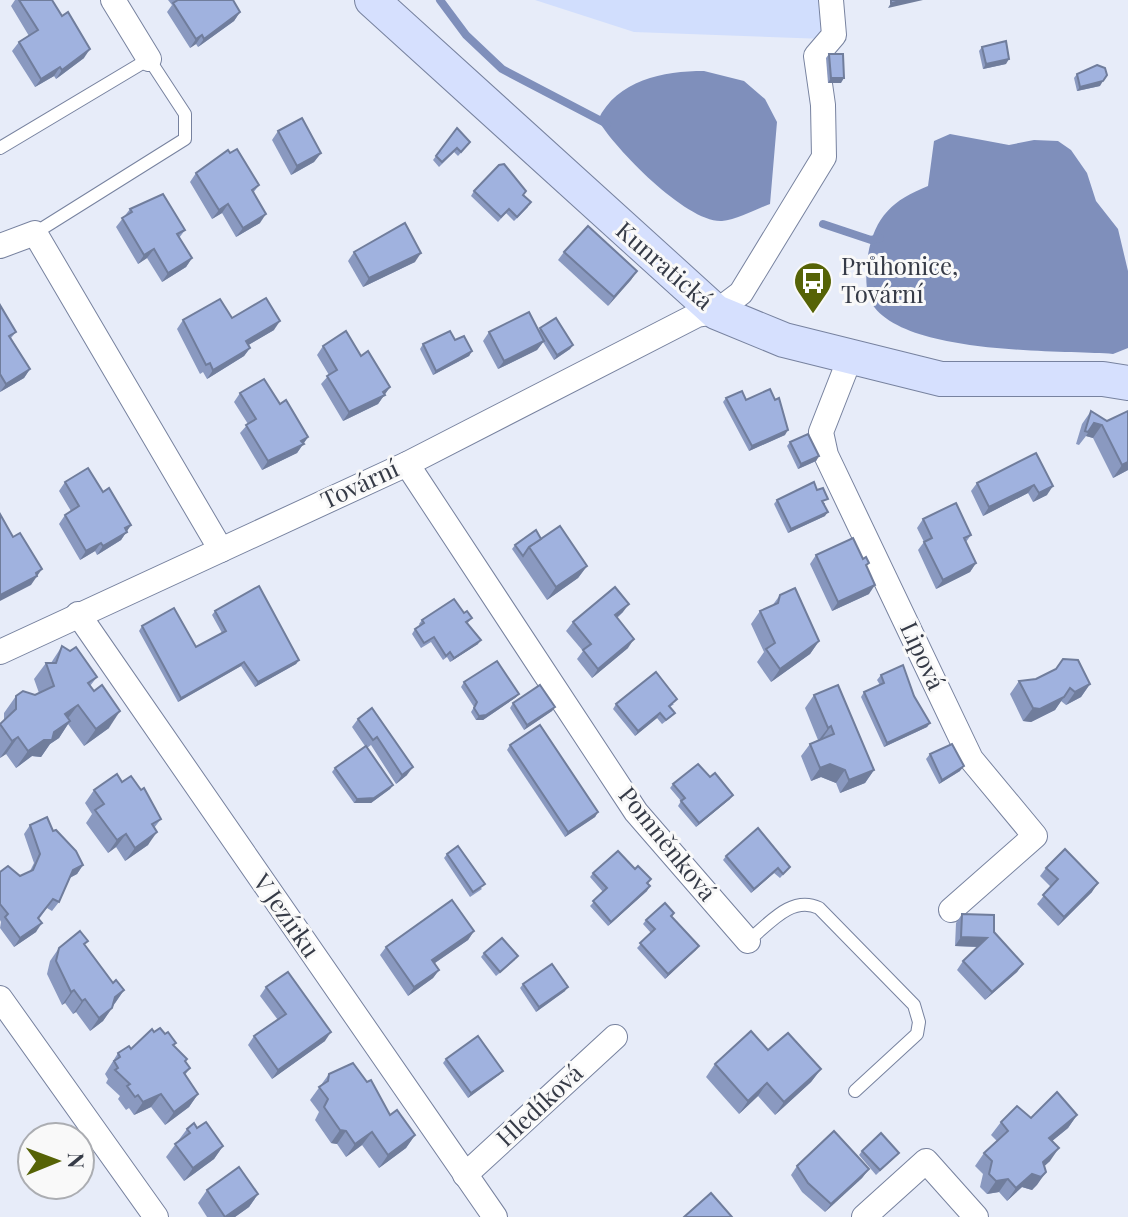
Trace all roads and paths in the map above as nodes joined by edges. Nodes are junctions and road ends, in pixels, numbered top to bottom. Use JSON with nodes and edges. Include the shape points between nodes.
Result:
{"nodes":[{"id":1,"x":113,"y":0,"type":"edge"},
{"id":2,"x":372,"y":0,"type":"edge"},
{"id":3,"x":831,"y":0,"type":"edge"},
{"id":4,"x":149,"y":59,"type":"junction"},
{"id":5,"x":0,"y":148,"type":"edge"},
{"id":6,"x":35,"y":233,"type":"junction"},
{"id":7,"x":0,"y":246,"type":"edge"},
{"id":8,"x":716,"y":312,"type":"junction"},
{"id":9,"x":850,"y":358,"type":"junction"},
{"id":10,"x":1128,"y":383,"type":"edge"},
{"id":11,"x":407,"y":464,"type":"junction"},
{"id":12,"x":221,"y":550,"type":"junction"},
{"id":13,"x":78,"y":614,"type":"junction"},
{"id":14,"x":0,"y":652,"type":"edge"},
{"id":15,"x":951,"y":910,"type":"dead end"},
{"id":16,"x":748,"y":941,"type":"joint"},
{"id":17,"x":0,"y":998,"type":"edge"},
{"id":18,"x":615,"y":1037,"type":"dead end"},
{"id":19,"x":855,"y":1091,"type":"dead end"},
{"id":20,"x":465,"y":1175,"type":"junction"},
{"id":21,"x":156,"y":1217,"type":"edge"},
{"id":22,"x":495,"y":1217,"type":"edge"},
{"id":23,"x":864,"y":1217,"type":"edge"},
{"id":24,"x":976,"y":1217,"type":"edge"}],
"edges":[{"from":1,"to":4,"type":"street"},
{"from":2,"to":8,"type":"street","name":"Kunratická"},
{"from":3,"to":8,"type":"street","via":[[834,35],[816,56],[824,157],[741,293]]},
{"from":4,"to":5,"type":"lane"},
{"from":4,"to":6,"type":"lane","via":[[185,114],[185,139]]},
{"from":6,"to":7,"type":"street"},
{"from":6,"to":12,"type":"street"},
{"from":8,"to":9,"type":"street","name":"Kunratická","via":[[784,340]]},
{"from":8,"to":11,"type":"street","name":"Tovární","via":[[697,315]]},
{"from":9,"to":10,"type":"street","name":"Kunratická","via":[[941,379]]},
{"from":9,"to":15,"type":"street","name":"Lipová","via":[[821,432],[826,455],[971,759],[1035,836]]},
{"from":11,"to":12,"type":"street","name":"Tovární"},
{"from":11,"to":16,"type":"street","name":"Pomněnková","via":[[636,812]]},
{"from":12,"to":13,"type":"street","name":"Tovární"},
{"from":13,"to":14,"type":"street","name":"Tovární"},
{"from":13,"to":20,"type":"street","name":"V Jezírku"},
{"from":16,"to":19,"type":"lane","name":"Pomněnková","via":[[795,904],[808,903],[819,908],[914,1005],[917,1034]]},
{"from":17,"to":21,"type":"street"},
{"from":18,"to":20,"type":"street","name":"Hledíková"},
{"from":20,"to":22,"type":"street","name":"V Jezírku"},
{"from":23,"to":24,"type":"street","via":[[926,1161]]}]}
